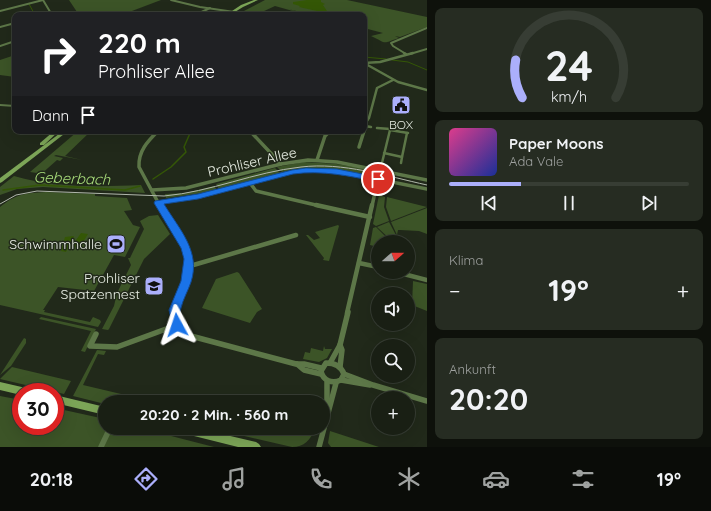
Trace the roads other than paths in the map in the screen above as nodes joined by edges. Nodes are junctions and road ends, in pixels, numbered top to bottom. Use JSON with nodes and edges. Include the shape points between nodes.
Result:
{"nodes":[{"id":1,"x":42,"y":0,"type":"edge"},
{"id":2,"x":171,"y":0,"type":"edge"},
{"id":3,"x":257,"y":0,"type":"edge"},
{"id":4,"x":262,"y":0,"type":"edge"},
{"id":5,"x":210,"y":8,"type":"junction"},
{"id":6,"x":0,"y":11,"type":"edge"},
{"id":7,"x":51,"y":12,"type":"edge"},
{"id":8,"x":201,"y":12,"type":"edge"},
{"id":9,"x":230,"y":12,"type":"edge"},
{"id":10,"x":237,"y":12,"type":"edge"},
{"id":11,"x":237,"y":12,"type":"edge"},
{"id":12,"x":12,"y":24,"type":"edge"},
{"id":13,"x":0,"y":27,"type":"edge"},
{"id":14,"x":427,"y":28,"type":"edge"},
{"id":15,"x":12,"y":42,"type":"edge"},
{"id":16,"x":0,"y":46,"type":"edge"},
{"id":17,"x":427,"y":49,"type":"edge"},
{"id":18,"x":406,"y":54,"type":"junction"},
{"id":19,"x":367,"y":63,"type":"edge"},
{"id":20,"x":367,"y":65,"type":"edge"},
{"id":21,"x":393,"y":80,"type":"junction"},
{"id":22,"x":427,"y":90,"type":"edge"},
{"id":23,"x":0,"y":105,"type":"edge"},
{"id":24,"x":12,"y":106,"type":"edge"},
{"id":25,"x":367,"y":121,"type":"edge"},
{"id":26,"x":367,"y":126,"type":"edge"},
{"id":27,"x":371,"y":127,"type":"dead end"},
{"id":28,"x":377,"y":128,"type":"dead end"},
{"id":29,"x":390,"y":130,"type":"junction"},
{"id":30,"x":53,"y":134,"type":"edge"},
{"id":31,"x":62,"y":134,"type":"edge"},
{"id":32,"x":154,"y":134,"type":"edge"},
{"id":33,"x":253,"y":134,"type":"edge"},
{"id":34,"x":327,"y":134,"type":"edge"},
{"id":35,"x":362,"y":134,"type":"edge"},
{"id":36,"x":359,"y":147,"type":"dead end"},
{"id":37,"x":384,"y":153,"type":"junction"},
{"id":38,"x":402,"y":157,"type":"junction"},
{"id":39,"x":317,"y":160,"type":"junction"},
{"id":40,"x":401,"y":162,"type":"dead end"},
{"id":41,"x":281,"y":164,"type":"junction"},
{"id":42,"x":380,"y":171,"type":"junction"},
{"id":43,"x":0,"y":176,"type":"edge"},
{"id":44,"x":378,"y":179,"type":"junction"},
{"id":45,"x":427,"y":180,"type":"edge"},
{"id":46,"x":0,"y":181,"type":"edge"},
{"id":47,"x":250,"y":183,"type":"junction"},
{"id":48,"x":427,"y":189,"type":"edge"},
{"id":49,"x":152,"y":190,"type":"junction"},
{"id":50,"x":158,"y":203,"type":"junction"},
{"id":51,"x":370,"y":217,"type":"junction"},
{"id":52,"x":296,"y":235,"type":"dead end"},
{"id":53,"x":359,"y":263,"type":"junction"},
{"id":54,"x":190,"y":266,"type":"junction"},
{"id":55,"x":371,"y":266,"type":"edge"},
{"id":56,"x":415,"y":277,"type":"edge"},
{"id":57,"x":427,"y":280,"type":"edge"},
{"id":58,"x":177,"y":325,"type":"junction"},
{"id":59,"x":96,"y":334,"type":"dead end"},
{"id":60,"x":340,"y":345,"type":"junction"},
{"id":61,"x":330,"y":362,"type":"junction"},
{"id":62,"x":296,"y":364,"type":"junction"},
{"id":63,"x":340,"y":367,"type":"junction"},
{"id":64,"x":321,"y":368,"type":"junction"},
{"id":65,"x":321,"y":374,"type":"junction"},
{"id":66,"x":340,"y":379,"type":"junction"},
{"id":67,"x":327,"y":382,"type":"junction"},
{"id":68,"x":0,"y":386,"type":"edge"},
{"id":69,"x":12,"y":389,"type":"edge"},
{"id":70,"x":326,"y":395,"type":"edge"},
{"id":71,"x":64,"y":401,"type":"edge"},
{"id":72,"x":427,"y":401,"type":"edge"},
{"id":73,"x":330,"y":404,"type":"edge"},
{"id":74,"x":98,"y":409,"type":"edge"},
{"id":75,"x":107,"y":435,"type":"edge"},
{"id":76,"x":207,"y":435,"type":"edge"},
{"id":77,"x":322,"y":435,"type":"edge"},
{"id":78,"x":101,"y":447,"type":"edge"},
{"id":79,"x":256,"y":447,"type":"edge"},
{"id":80,"x":319,"y":447,"type":"edge"}],
"edges":[{"from":1,"to":6,"type":"street"},
{"from":1,"to":7,"type":"street"},
{"from":2,"to":5,"type":"street"},
{"from":3,"to":10,"type":"main road"},
{"from":4,"to":11,"type":"main road"},
{"from":5,"to":8,"type":"street"},
{"from":5,"to":9,"type":"street"},
{"from":12,"to":13,"type":"street"},
{"from":14,"to":18,"type":"street","via":[[392,43]]},
{"from":15,"to":16,"type":"street"},
{"from":17,"to":18,"type":"street"},
{"from":18,"to":19,"type":"street"},
{"from":20,"to":21,"type":"street"},
{"from":21,"to":22,"type":"street"},
{"from":21,"to":25,"type":"street","via":[[377,88]]},
{"from":23,"to":24,"type":"street"},
{"from":26,"to":27,"type":"street"},
{"from":28,"to":29,"type":"street"},
{"from":29,"to":37,"type":"street"},
{"from":29,"to":38,"type":"street","via":[[407,133]]},
{"from":30,"to":43,"type":"main road"},
{"from":31,"to":46,"type":"main road"},
{"from":32,"to":49,"type":"street","via":[[140,151],[138,162]]},
{"from":33,"to":41,"type":"street"},
{"from":34,"to":39,"type":"street"},
{"from":35,"to":36,"type":"street"},
{"from":37,"to":38,"type":"street"},
{"from":37,"to":42,"type":"street"},
{"from":38,"to":40,"type":"street"},
{"from":39,"to":41,"type":"street","name":"Prohliser Allee"},
{"from":39,"to":42,"type":"street","name":"Prohliser Allee"},
{"from":41,"to":49,"type":"street","name":"Prohliser Allee","via":[[186,188]]},
{"from":42,"to":44,"type":"street","via":[[376,175]]},
{"from":42,"to":45,"type":"street","name":"Prohliser Allee"},
{"from":44,"to":47,"type":"street","name":"Prohliser Allee","via":[[337,171],[306,170]]},
{"from":44,"to":48,"type":"street","name":"Prohliser Allee"},
{"from":44,"to":51,"type":"street"},
{"from":47,"to":50,"type":"street","name":"Prohliser Allee","via":[[198,197]]},
{"from":47,"to":51,"type":"street","via":[[256,191]]},
{"from":49,"to":50,"type":"street"},
{"from":50,"to":54,"type":"street","via":[[186,248]]},
{"from":51,"to":53,"type":"street"},
{"from":52,"to":54,"type":"street"},
{"from":53,"to":55,"type":"street"},
{"from":53,"to":60,"type":"street"},
{"from":54,"to":58,"type":"street","via":[[174,310]]},
{"from":56,"to":57,"type":"street"},
{"from":58,"to":59,"type":"street","via":[[112,348],[90,346]]},
{"from":58,"to":62,"type":"street","via":[[191,336]]},
{"from":60,"to":61,"type":"street"},
{"from":60,"to":63,"type":"street"},
{"from":61,"to":63,"type":"street"},
{"from":61,"to":64,"type":"street"},
{"from":62,"to":64,"type":"street"},
{"from":62,"to":65,"type":"street","via":[[304,370]]},
{"from":63,"to":66,"type":"street"},
{"from":64,"to":65,"type":"street"},
{"from":65,"to":67,"type":"street"},
{"from":66,"to":67,"type":"street"},
{"from":66,"to":72,"type":"street"},
{"from":66,"to":73,"type":"street"},
{"from":67,"to":70,"type":"street"},
{"from":68,"to":69,"type":"main road"},
{"from":71,"to":74,"type":"main road"},
{"from":75,"to":78,"type":"street"},
{"from":76,"to":79,"type":"main road"},
{"from":77,"to":80,"type":"street"}]}
